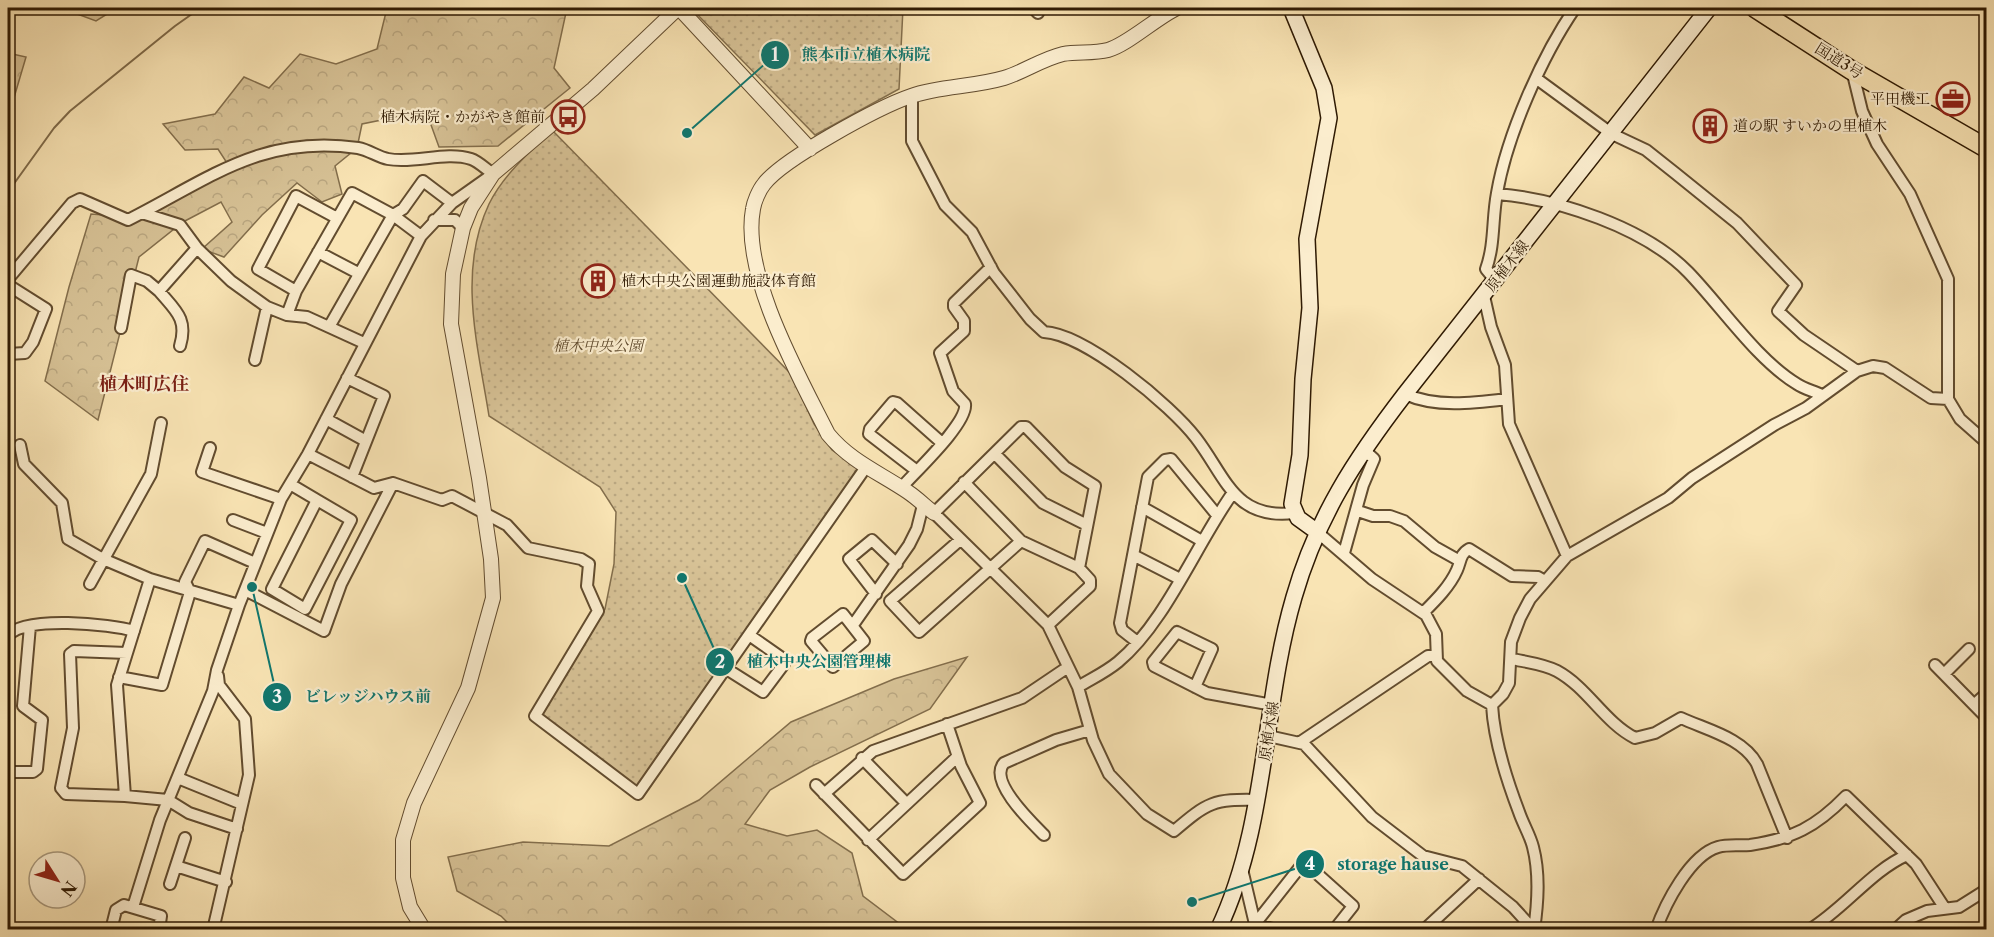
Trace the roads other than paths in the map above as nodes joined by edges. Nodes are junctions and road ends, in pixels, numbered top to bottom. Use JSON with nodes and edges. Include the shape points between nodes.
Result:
{"nodes":[{"id":1,"x":678,"y":8,"type":"edge"},
{"id":2,"x":1177,"y":8,"type":"edge"},
{"id":3,"x":1291,"y":8,"type":"edge"},
{"id":4,"x":1575,"y":8,"type":"edge"},
{"id":5,"x":1709,"y":8,"type":"edge"},
{"id":6,"x":1755,"y":8,"type":"edge"},
{"id":7,"x":1851,"y":70,"type":"junction"},
{"id":8,"x":1537,"y":79,"type":"junction"},
{"id":9,"x":912,"y":96,"type":"junction"},
{"id":10,"x":1612,"y":134,"type":"junction"},
{"id":11,"x":1986,"y":148,"type":"edge"},
{"id":12,"x":810,"y":149,"type":"junction"},
{"id":13,"x":493,"y":174,"type":"junction"},
{"id":14,"x":1497,"y":194,"type":"junction"},
{"id":15,"x":452,"y":203,"type":"junction"},
{"id":16,"x":1556,"y":204,"type":"junction"},
{"id":17,"x":142,"y":213,"type":"junction"},
{"id":18,"x":393,"y":215,"type":"junction"},
{"id":19,"x":338,"y":218,"type":"junction"},
{"id":20,"x":434,"y":220,"type":"junction"},
{"id":21,"x":463,"y":228,"type":"junction"},
{"id":22,"x":421,"y":236,"type":"junction"},
{"id":23,"x":196,"y":248,"type":"junction"},
{"id":24,"x":318,"y":252,"type":"junction"},
{"id":25,"x":991,"y":267,"type":"junction"},
{"id":26,"x":358,"y":273,"type":"junction"},
{"id":27,"x":8,"y":279,"type":"edge"},
{"id":28,"x":1495,"y":280,"type":"junction"},
{"id":29,"x":8,"y":285,"type":"edge"},
{"id":30,"x":159,"y":291,"type":"junction"},
{"id":31,"x":296,"y":291,"type":"junction"},
{"id":32,"x":1484,"y":296,"type":"junction"},
{"id":33,"x":267,"y":307,"type":"junction"},
{"id":34,"x":288,"y":315,"type":"junction"},
{"id":35,"x":329,"y":327,"type":"junction"},
{"id":36,"x":121,"y":328,"type":"dead end"},
{"id":37,"x":364,"y":343,"type":"junction"},
{"id":38,"x":180,"y":346,"type":"dead end"},
{"id":39,"x":8,"y":354,"type":"edge"},
{"id":40,"x":255,"y":360,"type":"dead end"},
{"id":41,"x":1857,"y":371,"type":"junction"},
{"id":42,"x":347,"y":378,"type":"junction"},
{"id":43,"x":1405,"y":394,"type":"junction"},
{"id":44,"x":1822,"y":395,"type":"junction"},
{"id":45,"x":1507,"y":399,"type":"junction"},
{"id":46,"x":1948,"y":399,"type":"junction"},
{"id":47,"x":326,"y":419,"type":"junction"},
{"id":48,"x":161,"y":423,"type":"dead end"},
{"id":49,"x":366,"y":441,"type":"junction"},
{"id":50,"x":1986,"y":442,"type":"edge"},
{"id":51,"x":942,"y":443,"type":"junction"},
{"id":52,"x":20,"y":445,"type":"dead end"},
{"id":53,"x":210,"y":448,"type":"dead end"},
{"id":54,"x":1363,"y":448,"type":"junction"},
{"id":55,"x":308,"y":454,"type":"junction"},
{"id":56,"x":995,"y":454,"type":"junction"},
{"id":57,"x":866,"y":467,"type":"junction"},
{"id":58,"x":917,"y":471,"type":"junction"},
{"id":59,"x":352,"y":477,"type":"junction"},
{"id":60,"x":964,"y":482,"type":"junction"},
{"id":61,"x":393,"y":483,"type":"junction"},
{"id":62,"x":290,"y":484,"type":"junction"},
{"id":63,"x":902,"y":488,"type":"junction"},
{"id":64,"x":1232,"y":494,"type":"junction"},
{"id":65,"x":281,"y":499,"type":"junction"},
{"id":66,"x":317,"y":500,"type":"junction"},
{"id":67,"x":1142,"y":507,"type":"junction"},
{"id":68,"x":928,"y":509,"type":"junction"},
{"id":69,"x":484,"y":511,"type":"junction"},
{"id":70,"x":1358,"y":511,"type":"junction"},
{"id":71,"x":1294,"y":513,"type":"junction"},
{"id":72,"x":1217,"y":515,"type":"junction"},
{"id":73,"x":233,"y":520,"type":"dead end"},
{"id":74,"x":1087,"y":525,"type":"junction"},
{"id":75,"x":1316,"y":531,"type":"junction"},
{"id":76,"x":267,"y":533,"type":"junction"},
{"id":77,"x":960,"y":540,"type":"junction"},
{"id":78,"x":1021,"y":541,"type":"junction"},
{"id":79,"x":1202,"y":541,"type":"junction"},
{"id":80,"x":1344,"y":554,"type":"junction"},
{"id":81,"x":1133,"y":555,"type":"junction"},
{"id":82,"x":1568,"y":556,"type":"junction"},
{"id":83,"x":103,"y":559,"type":"junction"},
{"id":84,"x":1460,"y":561,"type":"junction"},
{"id":85,"x":255,"y":563,"type":"junction"},
{"id":86,"x":897,"y":564,"type":"junction"},
{"id":87,"x":1079,"y":568,"type":"junction"},
{"id":88,"x":990,"y":570,"type":"junction"},
{"id":89,"x":150,"y":579,"type":"junction"},
{"id":90,"x":1180,"y":579,"type":"junction"},
{"id":91,"x":1545,"y":581,"type":"junction"},
{"id":92,"x":90,"y":584,"type":"dead end"},
{"id":93,"x":245,"y":590,"type":"junction"},
{"id":94,"x":190,"y":592,"type":"junction"},
{"id":95,"x":878,"y":592,"type":"junction"},
{"id":96,"x":890,"y":601,"type":"junction"},
{"id":97,"x":239,"y":605,"type":"junction"},
{"id":98,"x":1424,"y":613,"type":"junction"},
{"id":99,"x":853,"y":625,"type":"junction"},
{"id":100,"x":30,"y":626,"type":"junction"},
{"id":101,"x":1048,"y":626,"type":"junction"},
{"id":102,"x":134,"y":631,"type":"junction"},
{"id":103,"x":749,"y":635,"type":"junction"},
{"id":104,"x":8,"y":636,"type":"edge"},
{"id":105,"x":1136,"y":642,"type":"junction"},
{"id":106,"x":1970,"y":649,"type":"dead end"},
{"id":107,"x":127,"y":653,"type":"junction"},
{"id":108,"x":1435,"y":656,"type":"junction"},
{"id":109,"x":1512,"y":658,"type":"junction"},
{"id":110,"x":1935,"y":666,"type":"dead end"},
{"id":111,"x":1068,"y":667,"type":"junction"},
{"id":112,"x":726,"y":668,"type":"junction"},
{"id":113,"x":217,"y":670,"type":"junction"},
{"id":114,"x":1944,"y":674,"type":"junction"},
{"id":115,"x":119,"y":676,"type":"junction"},
{"id":116,"x":1078,"y":687,"type":"junction"},
{"id":117,"x":1195,"y":687,"type":"junction"},
{"id":118,"x":1986,"y":694,"type":"edge"},
{"id":119,"x":1975,"y":704,"type":"junction"},
{"id":120,"x":1273,"y":705,"type":"junction"},
{"id":121,"x":1492,"y":705,"type":"junction"},
{"id":122,"x":1986,"y":717,"type":"edge"},
{"id":123,"x":947,"y":724,"type":"junction"},
{"id":124,"x":1090,"y":730,"type":"junction"},
{"id":125,"x":1268,"y":736,"type":"junction"},
{"id":126,"x":1299,"y":742,"type":"junction"},
{"id":127,"x":957,"y":757,"type":"junction"},
{"id":128,"x":862,"y":758,"type":"junction"},
{"id":129,"x":8,"y":772,"type":"edge"},
{"id":130,"x":178,"y":778,"type":"junction"},
{"id":131,"x":125,"y":796,"type":"junction"},
{"id":132,"x":168,"y":800,"type":"junction"},
{"id":133,"x":1258,"y":800,"type":"junction"},
{"id":134,"x":906,"y":803,"type":"junction"},
{"id":135,"x":242,"y":804,"type":"junction"},
{"id":136,"x":237,"y":829,"type":"junction"},
{"id":137,"x":1044,"y":835,"type":"dead end"},
{"id":138,"x":185,"y":838,"type":"dead end"},
{"id":139,"x":1787,"y":838,"type":"junction"},
{"id":140,"x":868,"y":840,"type":"junction"},
{"id":141,"x":1907,"y":855,"type":"junction"},
{"id":142,"x":176,"y":866,"type":"junction"},
{"id":143,"x":1242,"y":869,"type":"junction"},
{"id":144,"x":1479,"y":879,"type":"junction"},
{"id":145,"x":226,"y":882,"type":"junction"},
{"id":146,"x":170,"y":884,"type":"dead end"},
{"id":147,"x":1986,"y":890,"type":"edge"},
{"id":148,"x":133,"y":907,"type":"junction"},
{"id":149,"x":1944,"y":907,"type":"junction"},
{"id":150,"x":1255,"y":924,"type":"junction"},
{"id":151,"x":111,"y":930,"type":"edge"},
{"id":152,"x":159,"y":930,"type":"edge"},
{"id":153,"x":213,"y":930,"type":"edge"},
{"id":154,"x":424,"y":930,"type":"edge"},
{"id":155,"x":1218,"y":930,"type":"edge"},
{"id":156,"x":1276,"y":930,"type":"edge"},
{"id":157,"x":1334,"y":930,"type":"edge"},
{"id":158,"x":1425,"y":930,"type":"edge"},
{"id":159,"x":1534,"y":930,"type":"edge"},
{"id":160,"x":1656,"y":930,"type":"edge"},
{"id":161,"x":1809,"y":930,"type":"edge"},
{"id":162,"x":1895,"y":930,"type":"edge"}],
"edges":[{"from":1,"to":12,"type":"street"},
{"from":1,"to":13,"type":"street","via":[[593,89]]},
{"from":2,"to":9,"type":"street","via":[[1109,50],[1061,54],[976,86]]},
{"from":3,"to":71,"type":"main road","via":[[1324,88],[1329,118],[1307,239],[1310,308]]},
{"from":4,"to":8,"type":"street"},
{"from":5,"to":10,"type":"main road","name":"原植木線"},
{"from":6,"to":7,"type":"highway","name":"国道3号"},
{"from":7,"to":11,"type":"highway","name":"国道3号"},
{"from":7,"to":46,"type":"street","via":[[1862,111],[1877,144],[1910,194],[1948,279]]},
{"from":8,"to":10,"type":"street"},
{"from":8,"to":14,"type":"street","via":[[1515,128]]},
{"from":9,"to":12,"type":"street"},
{"from":9,"to":25,"type":"street","via":[[912,141],[945,205],[972,232]]},
{"from":10,"to":16,"type":"main road","name":"原植木線"},
{"from":10,"to":41,"type":"street","via":[[1646,150],[1737,223],[1796,285],[1778,311],[1804,335]]},
{"from":12,"to":57,"type":"street","via":[[763,185],[753,208],[754,258],[768,306],[828,434]]},
{"from":13,"to":15,"type":"street"},
{"from":13,"to":17,"type":"street","via":[[472,159],[388,159],[357,148],[283,147],[224,169]]},
{"from":13,"to":21,"type":"street"},
{"from":14,"to":16,"type":"street","via":[[1528,196]]},
{"from":14,"to":28,"type":"street","via":[[1492,250],[1486,269]]},
{"from":15,"to":18,"type":"street","via":[[423,181],[403,209]]},
{"from":15,"to":20,"type":"street"},
{"from":16,"to":28,"type":"main road","name":"原植木線"},
{"from":16,"to":44,"type":"street","via":[[1631,232],[1662,251],[1686,270],[1773,364],[1797,384]]},
{"from":17,"to":23,"type":"street","via":[[180,225]]},
{"from":17,"to":27,"type":"street","via":[[128,220],[80,199],[72,203]]},
{"from":18,"to":19,"type":"street","via":[[352,193]]},
{"from":18,"to":22,"type":"street"},
{"from":18,"to":26,"type":"street"},
{"from":19,"to":24,"type":"street"},
{"from":19,"to":31,"type":"street","via":[[296,196],[258,268]]},
{"from":20,"to":21,"type":"street","via":[[454,220]]},
{"from":20,"to":22,"type":"street"},
{"from":21,"to":69,"type":"street","via":[[453,274],[451,324]]},
{"from":22,"to":37,"type":"street"},
{"from":23,"to":30,"type":"street"},
{"from":23,"to":33,"type":"street","via":[[231,281]]},
{"from":24,"to":26,"type":"street"},
{"from":24,"to":31,"type":"street"},
{"from":25,"to":51,"type":"street","via":[[954,303],[964,321],[964,331],[939,353],[953,392],[966,406]]},
{"from":25,"to":64,"type":"street","via":[[1044,332],[1060,333],[1130,375],[1195,437]]},
{"from":26,"to":35,"type":"street"},
{"from":28,"to":32,"type":"main road","name":"原植木線"},
{"from":29,"to":39,"type":"street","via":[[46,309],[25,353]]},
{"from":30,"to":36,"type":"street","via":[[131,275]]},
{"from":30,"to":38,"type":"street","via":[[180,316],[185,330]]},
{"from":31,"to":34,"type":"street"},
{"from":32,"to":43,"type":"main road","name":"原植木線"},
{"from":32,"to":45,"type":"street","via":[[1505,365]]},
{"from":33,"to":34,"type":"street"},
{"from":33,"to":40,"type":"street"},
{"from":34,"to":35,"type":"street","via":[[307,317]]},
{"from":35,"to":37,"type":"street"},
{"from":37,"to":42,"type":"street"},
{"from":41,"to":44,"type":"street"},
{"from":41,"to":46,"type":"street","via":[[1873,366],[1885,368],[1931,398]]},
{"from":42,"to":47,"type":"street"},
{"from":42,"to":49,"type":"street","via":[[384,396]]},
{"from":43,"to":45,"type":"street","via":[[1416,399],[1467,404]]},
{"from":43,"to":54,"type":"main road","name":"原植木線"},
{"from":44,"to":82,"type":"street","via":[[1692,478],[1668,498]]},
{"from":45,"to":82,"type":"street","via":[[1509,423]]},
{"from":46,"to":50,"type":"street","via":[[1960,419]]},
{"from":47,"to":49,"type":"street"},
{"from":47,"to":55,"type":"street"},
{"from":48,"to":83,"type":"street","via":[[151,474]]},
{"from":49,"to":59,"type":"street"},
{"from":51,"to":58,"type":"street"},
{"from":51,"to":58,"type":"street","via":[[893,402],[869,434]]},
{"from":52,"to":83,"type":"street","via":[[24,464],[62,503],[68,538]]},
{"from":53,"to":65,"type":"street","via":[[201,472]]},
{"from":54,"to":70,"type":"street","via":[[1374,459]]},
{"from":54,"to":75,"type":"main road","name":"原植木線"},
{"from":55,"to":59,"type":"street"},
{"from":55,"to":62,"type":"street"},
{"from":56,"to":60,"type":"street"},
{"from":56,"to":74,"type":"street","via":[[1043,503]]},
{"from":56,"to":74,"type":"street","via":[[1022,428],[1028,428],[1065,467],[1093,484]]},
{"from":57,"to":63,"type":"street"},
{"from":57,"to":103,"type":"street"},
{"from":58,"to":63,"type":"street"},
{"from":59,"to":61,"type":"street","via":[[374,489]]},
{"from":60,"to":68,"type":"street"},
{"from":60,"to":78,"type":"street"},
{"from":61,"to":69,"type":"street","via":[[442,500],[452,496]]},
{"from":61,"to":93,"type":"street","via":[[341,584],[324,631]]},
{"from":62,"to":65,"type":"street"},
{"from":62,"to":66,"type":"street"},
{"from":63,"to":68,"type":"street"},
{"from":64,"to":71,"type":"street","via":[[1252,508]]},
{"from":64,"to":72,"type":"street"},
{"from":65,"to":76,"type":"street"},
{"from":66,"to":66,"type":"street","via":[[351,520],[305,609],[272,589]]},
{"from":67,"to":72,"type":"street","via":[[1148,477],[1168,459]]},
{"from":67,"to":79,"type":"street"},
{"from":67,"to":81,"type":"street"},
{"from":68,"to":77,"type":"street"},
{"from":68,"to":86,"type":"street"},
{"from":69,"to":112,"type":"street","via":[[507,525],[528,548],[589,564],[587,586],[598,611],[535,716],[638,794]]},
{"from":69,"to":154,"type":"street","via":[[493,598],[468,688],[414,803],[403,840],[403,878],[411,908]]},
{"from":70,"to":80,"type":"street"},
{"from":70,"to":84,"type":"street","via":[[1404,520],[1435,547]]},
{"from":71,"to":75,"type":"main road"},
{"from":72,"to":79,"type":"street"},
{"from":73,"to":76,"type":"street"},
{"from":74,"to":87,"type":"street"},
{"from":75,"to":80,"type":"street"},
{"from":75,"to":120,"type":"main road","name":"原植木線","via":[[1293,598]]},
{"from":76,"to":85,"type":"street"},
{"from":77,"to":88,"type":"street"},
{"from":77,"to":96,"type":"street"},
{"from":78,"to":87,"type":"street"},
{"from":78,"to":88,"type":"street"},
{"from":79,"to":90,"type":"street"},
{"from":80,"to":98,"type":"street","via":[[1371,579]]},
{"from":81,"to":90,"type":"street"},
{"from":81,"to":105,"type":"street","via":[[1120,623]]},
{"from":82,"to":91,"type":"street"},
{"from":83,"to":89,"type":"street"},
{"from":83,"to":92,"type":"street"},
{"from":84,"to":91,"type":"street","via":[[1464,552],[1472,550],[1512,576]]},
{"from":84,"to":98,"type":"street","via":[[1443,591]]},
{"from":85,"to":93,"type":"street"},
{"from":85,"to":94,"type":"street","via":[[206,542],[185,582]]},
{"from":86,"to":95,"type":"street"},
{"from":86,"to":95,"type":"street","via":[[872,540],[849,559]]},
{"from":87,"to":101,"type":"street","via":[[1091,584]]},
{"from":88,"to":96,"type":"street","via":[[921,632]]},
{"from":88,"to":101,"type":"street"},
{"from":89,"to":94,"type":"street"},
{"from":89,"to":102,"type":"street"},
{"from":90,"to":105,"type":"street"},
{"from":91,"to":109,"type":"street","via":[[1520,618],[1511,642]]},
{"from":93,"to":97,"type":"street"},
{"from":94,"to":97,"type":"street"},
{"from":94,"to":115,"type":"street","via":[[162,685]]},
{"from":95,"to":96,"type":"street"},
{"from":95,"to":99,"type":"street"},
{"from":97,"to":113,"type":"street"},
{"from":98,"to":108,"type":"street","via":[[1436,634]]},
{"from":99,"to":99,"type":"street","via":[[840,615],[812,638],[833,666],[864,641]]},
{"from":100,"to":102,"type":"street","via":[[67,621],[94,627],[110,624]]},
{"from":100,"to":104,"type":"street","via":[[15,628]]},
{"from":100,"to":129,"type":"street","via":[[23,706],[42,720],[37,769]]},
{"from":101,"to":111,"type":"street"},
{"from":102,"to":107,"type":"street"},
{"from":103,"to":112,"type":"street"},
{"from":103,"to":112,"type":"street","via":[[782,658],[784,664],[763,693]]},
{"from":105,"to":116,"type":"street","via":[[1119,661]]},
{"from":106,"to":114,"type":"street"},
{"from":107,"to":115,"type":"street"},
{"from":107,"to":131,"type":"street","via":[[70,654],[74,728],[61,788],[66,794]]},
{"from":108,"to":121,"type":"street","via":[[1463,687]]},
{"from":108,"to":126,"type":"street","via":[[1428,656]]},
{"from":109,"to":121,"type":"street","via":[[1509,683]]},
{"from":109,"to":139,"type":"street","via":[[1556,670],[1620,730],[1635,738],[1655,733],[1681,718],[1739,744],[1757,764]]},
{"from":110,"to":114,"type":"street"},
{"from":111,"to":116,"type":"street"},
{"from":111,"to":123,"type":"street","via":[[1022,698]]},
{"from":113,"to":130,"type":"street","via":[[213,691]]},
{"from":113,"to":135,"type":"street","via":[[219,685],[245,719],[249,775]]},
{"from":114,"to":119,"type":"street"},
{"from":115,"to":131,"type":"street"},
{"from":116,"to":124,"type":"street"},
{"from":117,"to":117,"type":"street","via":[[1152,664],[1178,632],[1212,649]]},
{"from":117,"to":120,"type":"street"},
{"from":118,"to":119,"type":"street"},
{"from":119,"to":122,"type":"street"},
{"from":120,"to":125,"type":"main road","name":"原植木線"},
{"from":121,"to":159,"type":"street","via":[[1497,742],[1533,844],[1538,899]]},
{"from":123,"to":127,"type":"street"},
{"from":123,"to":128,"type":"street","via":[[886,744]]},
{"from":124,"to":133,"type":"street","via":[[1109,774],[1124,793],[1174,831],[1215,801]]},
{"from":124,"to":137,"type":"street","via":[[1056,740],[1000,767],[1010,798]]},
{"from":125,"to":126,"type":"street"},
{"from":125,"to":133,"type":"main road","name":"原植木線"},
{"from":126,"to":144,"type":"street","via":[[1316,754],[1372,817],[1423,856],[1462,866]]},
{"from":127,"to":134,"type":"street"},
{"from":127,"to":140,"type":"street","via":[[980,803],[908,872],[900,874]]},
{"from":128,"to":134,"type":"street"},
{"from":128,"to":140,"type":"street","via":[[820,790]]},
{"from":130,"to":132,"type":"street"},
{"from":130,"to":135,"type":"street"},
{"from":131,"to":132,"type":"street"},
{"from":132,"to":136,"type":"street","via":[[189,813]]},
{"from":132,"to":148,"type":"street"},
{"from":133,"to":143,"type":"main road","name":"原植木線"},
{"from":134,"to":140,"type":"street"},
{"from":135,"to":136,"type":"street"},
{"from":136,"to":145,"type":"street"},
{"from":138,"to":142,"type":"street"},
{"from":139,"to":141,"type":"street","via":[[1801,833],[1845,796]]},
{"from":139,"to":160,"type":"street","via":[[1717,847],[1698,859],[1663,908]]},
{"from":141,"to":149,"type":"street"},
{"from":141,"to":161,"type":"street","via":[[1892,861],[1832,916]]},
{"from":142,"to":145,"type":"street"},
{"from":142,"to":146,"type":"street"},
{"from":143,"to":150,"type":"street"},
{"from":143,"to":155,"type":"main road","name":"原植木線"},
{"from":144,"to":158,"type":"street"},
{"from":144,"to":159,"type":"street"},
{"from":145,"to":153,"type":"street"},
{"from":147,"to":149,"type":"street","via":[[1959,907]]},
{"from":148,"to":151,"type":"street","via":[[124,905],[116,910]]},
{"from":148,"to":152,"type":"street","via":[[161,916]]},
{"from":149,"to":162,"type":"street","via":[[1906,920]]},
{"from":150,"to":156,"type":"street"},
{"from":150,"to":157,"type":"street","via":[[1304,862],[1353,906]]}]}
